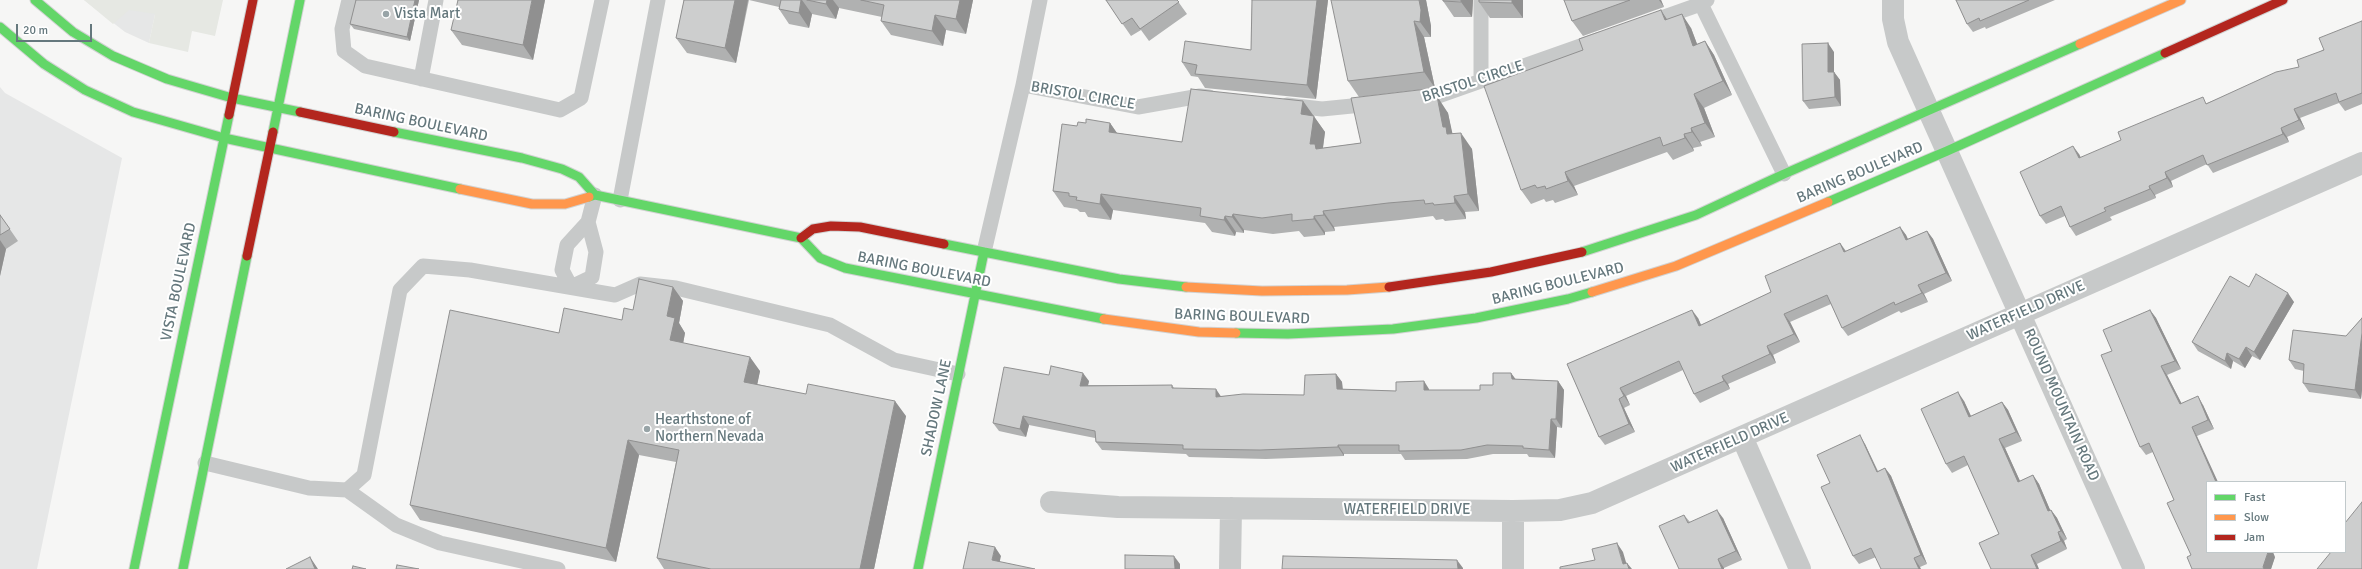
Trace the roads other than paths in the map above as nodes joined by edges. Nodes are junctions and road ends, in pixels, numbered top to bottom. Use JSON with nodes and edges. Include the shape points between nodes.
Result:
{"nodes":[{"id":1,"x":35,"y":0,"type":"edge"},
{"id":2,"x":253,"y":0,"type":"edge"},
{"id":3,"x":300,"y":0,"type":"edge"},
{"id":4,"x":349,"y":0,"type":"edge"},
{"id":5,"x":436,"y":0,"type":"edge"},
{"id":6,"x":602,"y":0,"type":"edge"},
{"id":7,"x":658,"y":0,"type":"edge"},
{"id":8,"x":1040,"y":0,"type":"edge"},
{"id":9,"x":1481,"y":0,"type":"edge"},
{"id":10,"x":1893,"y":0,"type":"edge"},
{"id":11,"x":2181,"y":0,"type":"edge"},
{"id":12,"x":2283,"y":0,"type":"edge"},
{"id":13,"x":1704,"y":2,"type":"edge"},
{"id":14,"x":0,"y":27,"type":"edge"},
{"id":15,"x":1635,"y":27,"type":"edge"},
{"id":16,"x":1613,"y":35,"type":"edge"},
{"id":17,"x":421,"y":79,"type":"junction"},
{"id":18,"x":1482,"y":80,"type":"junction"},
{"id":19,"x":1023,"y":85,"type":"junction"},
{"id":20,"x":232,"y":98,"type":"junction"},
{"id":21,"x":1223,"y":99,"type":"edge"},
{"id":22,"x":1399,"y":102,"type":"edge"},
{"id":23,"x":1384,"y":103,"type":"edge"},
{"id":24,"x":1269,"y":104,"type":"edge"},
{"id":25,"x":278,"y":107,"type":"junction"},
{"id":26,"x":1929,"y":111,"type":"junction"},
{"id":27,"x":224,"y":138,"type":"junction"},
{"id":28,"x":269,"y":149,"type":"junction"},
{"id":29,"x":1947,"y":151,"type":"junction"},
{"id":30,"x":2362,"y":163,"type":"edge"},
{"id":31,"x":1784,"y":174,"type":"junction"},
{"id":32,"x":595,"y":195,"type":"junction"},
{"id":33,"x":620,"y":200,"type":"junction"},
{"id":34,"x":588,"y":222,"type":"junction"},
{"id":35,"x":801,"y":238,"type":"junction"},
{"id":36,"x":984,"y":252,"type":"junction"},
{"id":37,"x":571,"y":287,"type":"junction"},
{"id":38,"x":975,"y":295,"type":"junction"},
{"id":39,"x":2021,"y":314,"type":"junction"},
{"id":40,"x":958,"y":374,"type":"junction"},
{"id":41,"x":1742,"y":437,"type":"junction"},
{"id":42,"x":205,"y":463,"type":"junction"},
{"id":43,"x":347,"y":490,"type":"junction"},
{"id":44,"x":1051,"y":502,"type":"dead end"},
{"id":45,"x":1231,"y":508,"type":"junction"},
{"id":46,"x":1513,"y":510,"type":"junction"},
{"id":47,"x":134,"y":569,"type":"edge"},
{"id":48,"x":183,"y":569,"type":"edge"},
{"id":49,"x":558,"y":569,"type":"edge"},
{"id":50,"x":918,"y":569,"type":"edge"},
{"id":51,"x":1230,"y":569,"type":"edge"},
{"id":52,"x":1513,"y":569,"type":"edge"},
{"id":53,"x":1800,"y":569,"type":"edge"},
{"id":54,"x":2134,"y":569,"type":"edge"}],
"edges":[{"from":1,"to":20,"type":"main road","name":"BARING BOULEVARD","via":[[73,32],[113,56],[167,79]]},
{"from":2,"to":20,"type":"main road","name":"VISTA BOULEVARD"},
{"from":3,"to":25,"type":"main road"},
{"from":4,"to":17,"type":"lane","via":[[342,29],[344,51],[365,66]]},
{"from":5,"to":17,"type":"lane"},
{"from":6,"to":17,"type":"lane","via":[[581,98],[560,110]]},
{"from":7,"to":33,"type":"lane"},
{"from":8,"to":19,"type":"lane","name":"BRISTOL CIRCLE"},
{"from":9,"to":18,"type":"lane"},
{"from":10,"to":26,"type":"street","name":"ROUND MOUNTAIN ROAD","via":[[1893,19],[1898,42]]},
{"from":11,"to":26,"type":"main road","name":"BARING BOULEVARD"},
{"from":12,"to":29,"type":"main road","name":"BARING BOULEVARD"},
{"from":13,"to":15,"type":"lane"},
{"from":13,"to":31,"type":"lane"},
{"from":14,"to":27,"type":"main road","via":[[44,64],[85,90],[133,112]]},
{"from":16,"to":18,"type":"lane","name":"BRISTOL CIRCLE"},
{"from":18,"to":22,"type":"lane","name":"BRISTOL CIRCLE","via":[[1430,99]]},
{"from":19,"to":21,"type":"lane","name":"BRISTOL CIRCLE","via":[[1138,107],[1200,96]]},
{"from":19,"to":36,"type":"lane","name":"BRISTOL CIRCLE"},
{"from":20,"to":25,"type":"main road","name":"BARING BOULEVARD"},
{"from":20,"to":27,"type":"main road","name":"VISTA BOULEVARD"},
{"from":23,"to":24,"type":"lane","via":[[1322,109]]},
{"from":25,"to":28,"type":"main road"},
{"from":25,"to":32,"type":"main road","name":"BARING BOULEVARD","via":[[522,158],[562,169],[579,177]]},
{"from":26,"to":29,"type":"street","name":"ROUND MOUNTAIN ROAD"},
{"from":26,"to":31,"type":"main road","name":"BARING BOULEVARD"},
{"from":27,"to":28,"type":"main road"},
{"from":27,"to":47,"type":"main road","name":"VISTA BOULEVARD"},
{"from":28,"to":32,"type":"main road","via":[[532,204],[565,204]]},
{"from":28,"to":42,"type":"main road"},
{"from":29,"to":38,"type":"main road","name":"BARING BOULEVARD","via":[[1676,266],[1568,299],[1476,318],[1340,333],[1243,334],[1149,327]]},
{"from":29,"to":39,"type":"street","name":"ROUND MOUNTAIN ROAD"},
{"from":30,"to":39,"type":"street","name":"WATERFIELD DRIVE"},
{"from":31,"to":36,"type":"main road","name":"BARING BOULEVARD","via":[[1696,215],[1581,253],[1491,272],[1409,285],[1347,290],[1262,292],[1189,287],[1119,279]]},
{"from":32,"to":33,"type":"main road"},
{"from":32,"to":34,"type":"lane"},
{"from":33,"to":35,"type":"main road"},
{"from":34,"to":37,"type":"lane","via":[[567,245],[562,270]]},
{"from":34,"to":37,"type":"lane","via":[[596,252],[592,277]]},
{"from":35,"to":36,"type":"main road","name":"BARING BOULEVARD","via":[[813,229],[831,226],[860,227]]},
{"from":35,"to":38,"type":"main road","name":"BARING BOULEVARD","via":[[820,258],[845,268]]},
{"from":36,"to":38,"type":"main road","name":"SHADOW LANE"},
{"from":37,"to":40,"type":"lane","via":[[615,295],[640,284],[676,288],[830,325],[894,360]]},
{"from":37,"to":43,"type":"lane","via":[[470,270],[423,266],[400,290],[364,475]]},
{"from":38,"to":40,"type":"main road","name":"SHADOW LANE"},
{"from":39,"to":41,"type":"street","name":"WATERFIELD DRIVE"},
{"from":39,"to":54,"type":"street","name":"ROUND MOUNTAIN ROAD"},
{"from":40,"to":50,"type":"main road","name":"SHADOW LANE"},
{"from":41,"to":46,"type":"street","name":"WATERFIELD DRIVE","via":[[1592,503],[1560,510]]},
{"from":41,"to":53,"type":"street"},
{"from":42,"to":43,"type":"lane","via":[[309,488]]},
{"from":42,"to":48,"type":"main road"},
{"from":43,"to":49,"type":"lane","via":[[396,525],[440,543]]},
{"from":44,"to":45,"type":"street","name":"WATERFIELD DRIVE","via":[[1118,507]]},
{"from":45,"to":46,"type":"street","name":"WATERFIELD DRIVE"},
{"from":45,"to":51,"type":"street"},
{"from":46,"to":52,"type":"street"}]}
